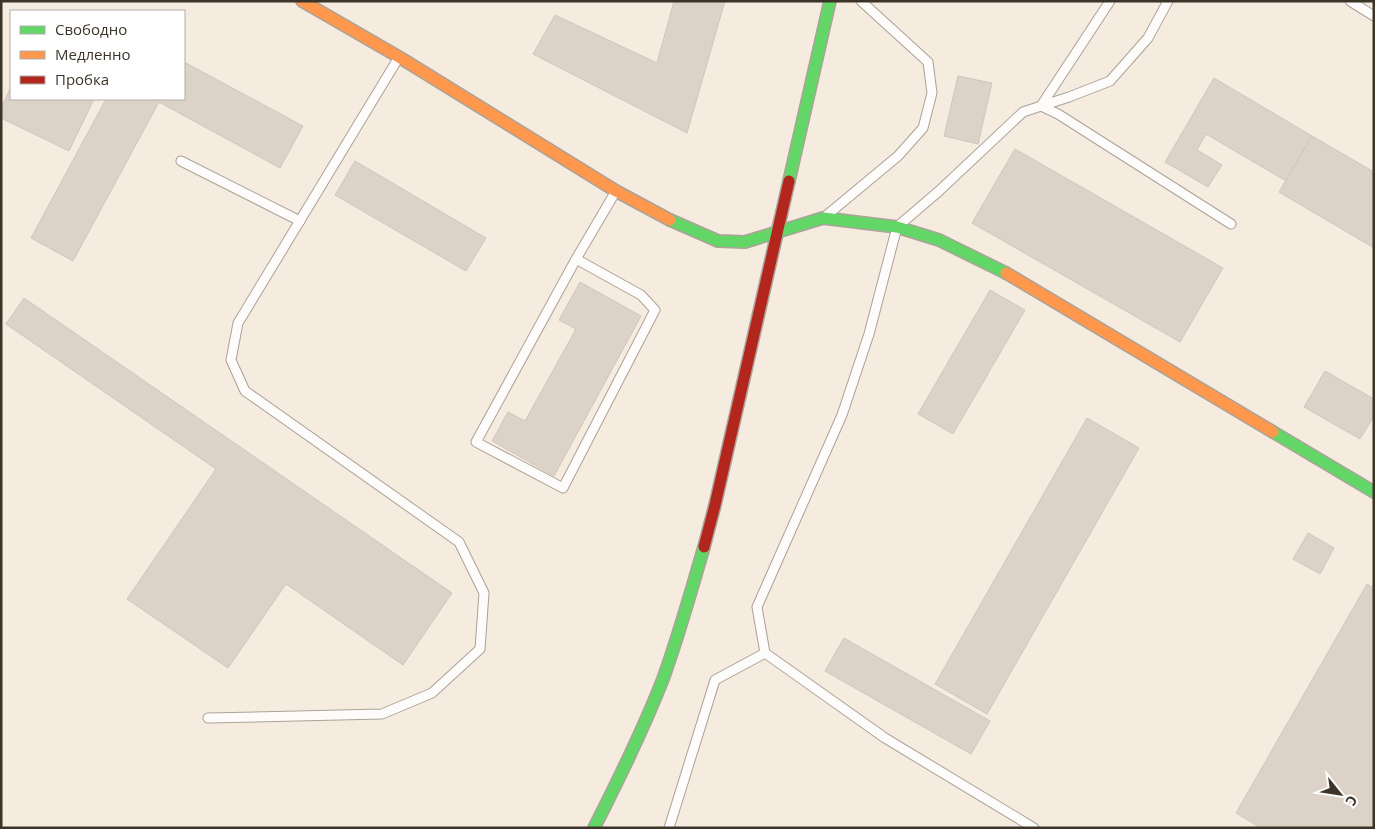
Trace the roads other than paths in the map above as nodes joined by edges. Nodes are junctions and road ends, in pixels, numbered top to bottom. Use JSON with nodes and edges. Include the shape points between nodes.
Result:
{"nodes":[{"id":1,"x":302,"y":1,"type":"edge"},
{"id":2,"x":830,"y":1,"type":"edge"},
{"id":3,"x":861,"y":1,"type":"edge"},
{"id":4,"x":1110,"y":1,"type":"edge"},
{"id":5,"x":1168,"y":1,"type":"edge"},
{"id":6,"x":1350,"y":1,"type":"edge"},
{"id":7,"x":1374,"y":16,"type":"edge"},
{"id":8,"x":399,"y":57,"type":"junction"},
{"id":9,"x":1041,"y":106,"type":"junction"},
{"id":10,"x":181,"y":161,"type":"dead end"},
{"id":11,"x":616,"y":190,"type":"junction"},
{"id":12,"x":824,"y":218,"type":"junction"},
{"id":13,"x":300,"y":221,"type":"junction"},
{"id":14,"x":1231,"y":224,"type":"dead end"},
{"id":15,"x":897,"y":227,"type":"junction"},
{"id":16,"x":776,"y":234,"type":"junction"},
{"id":17,"x":576,"y":259,"type":"junction"},
{"id":18,"x":1374,"y":492,"type":"edge"},
{"id":19,"x":765,"y":653,"type":"junction"},
{"id":20,"x":208,"y":718,"type":"dead end"},
{"id":21,"x":594,"y":828,"type":"edge"},
{"id":22,"x":669,"y":828,"type":"edge"},
{"id":23,"x":1034,"y":828,"type":"edge"}],
"edges":[{"from":1,"to":8,"type":"street"},
{"from":2,"to":16,"type":"street"},
{"from":3,"to":12,"type":"lane","via":[[928,62],[932,93],[923,128],[898,156]]},
{"from":4,"to":9,"type":"lane"},
{"from":5,"to":9,"type":"lane","via":[[1148,38],[1110,81]]},
{"from":6,"to":7,"type":"lane"},
{"from":8,"to":11,"type":"street"},
{"from":8,"to":13,"type":"lane"},
{"from":9,"to":14,"type":"lane"},
{"from":9,"to":15,"type":"lane","via":[[1023,112]]},
{"from":10,"to":13,"type":"lane"},
{"from":11,"to":16,"type":"street","via":[[686,228],[718,241],[745,242]]},
{"from":11,"to":17,"type":"lane"},
{"from":12,"to":15,"type":"street"},
{"from":12,"to":16,"type":"street"},
{"from":13,"to":20,"type":"lane","via":[[238,323],[231,360],[245,391],[460,542],[484,593],[480,649],[432,693],[382,714]]},
{"from":15,"to":18,"type":"street","via":[[939,240],[1004,271]]},
{"from":15,"to":19,"type":"lane","via":[[869,334],[842,415],[757,607]]},
{"from":16,"to":21,"type":"street","via":[[715,506],[694,583],[672,652],[643,725]]},
{"from":17,"to":17,"type":"lane","via":[[476,442],[563,488],[655,310],[641,295]]},
{"from":19,"to":22,"type":"lane","via":[[715,680]]},
{"from":19,"to":23,"type":"lane","via":[[885,738]]}]}
